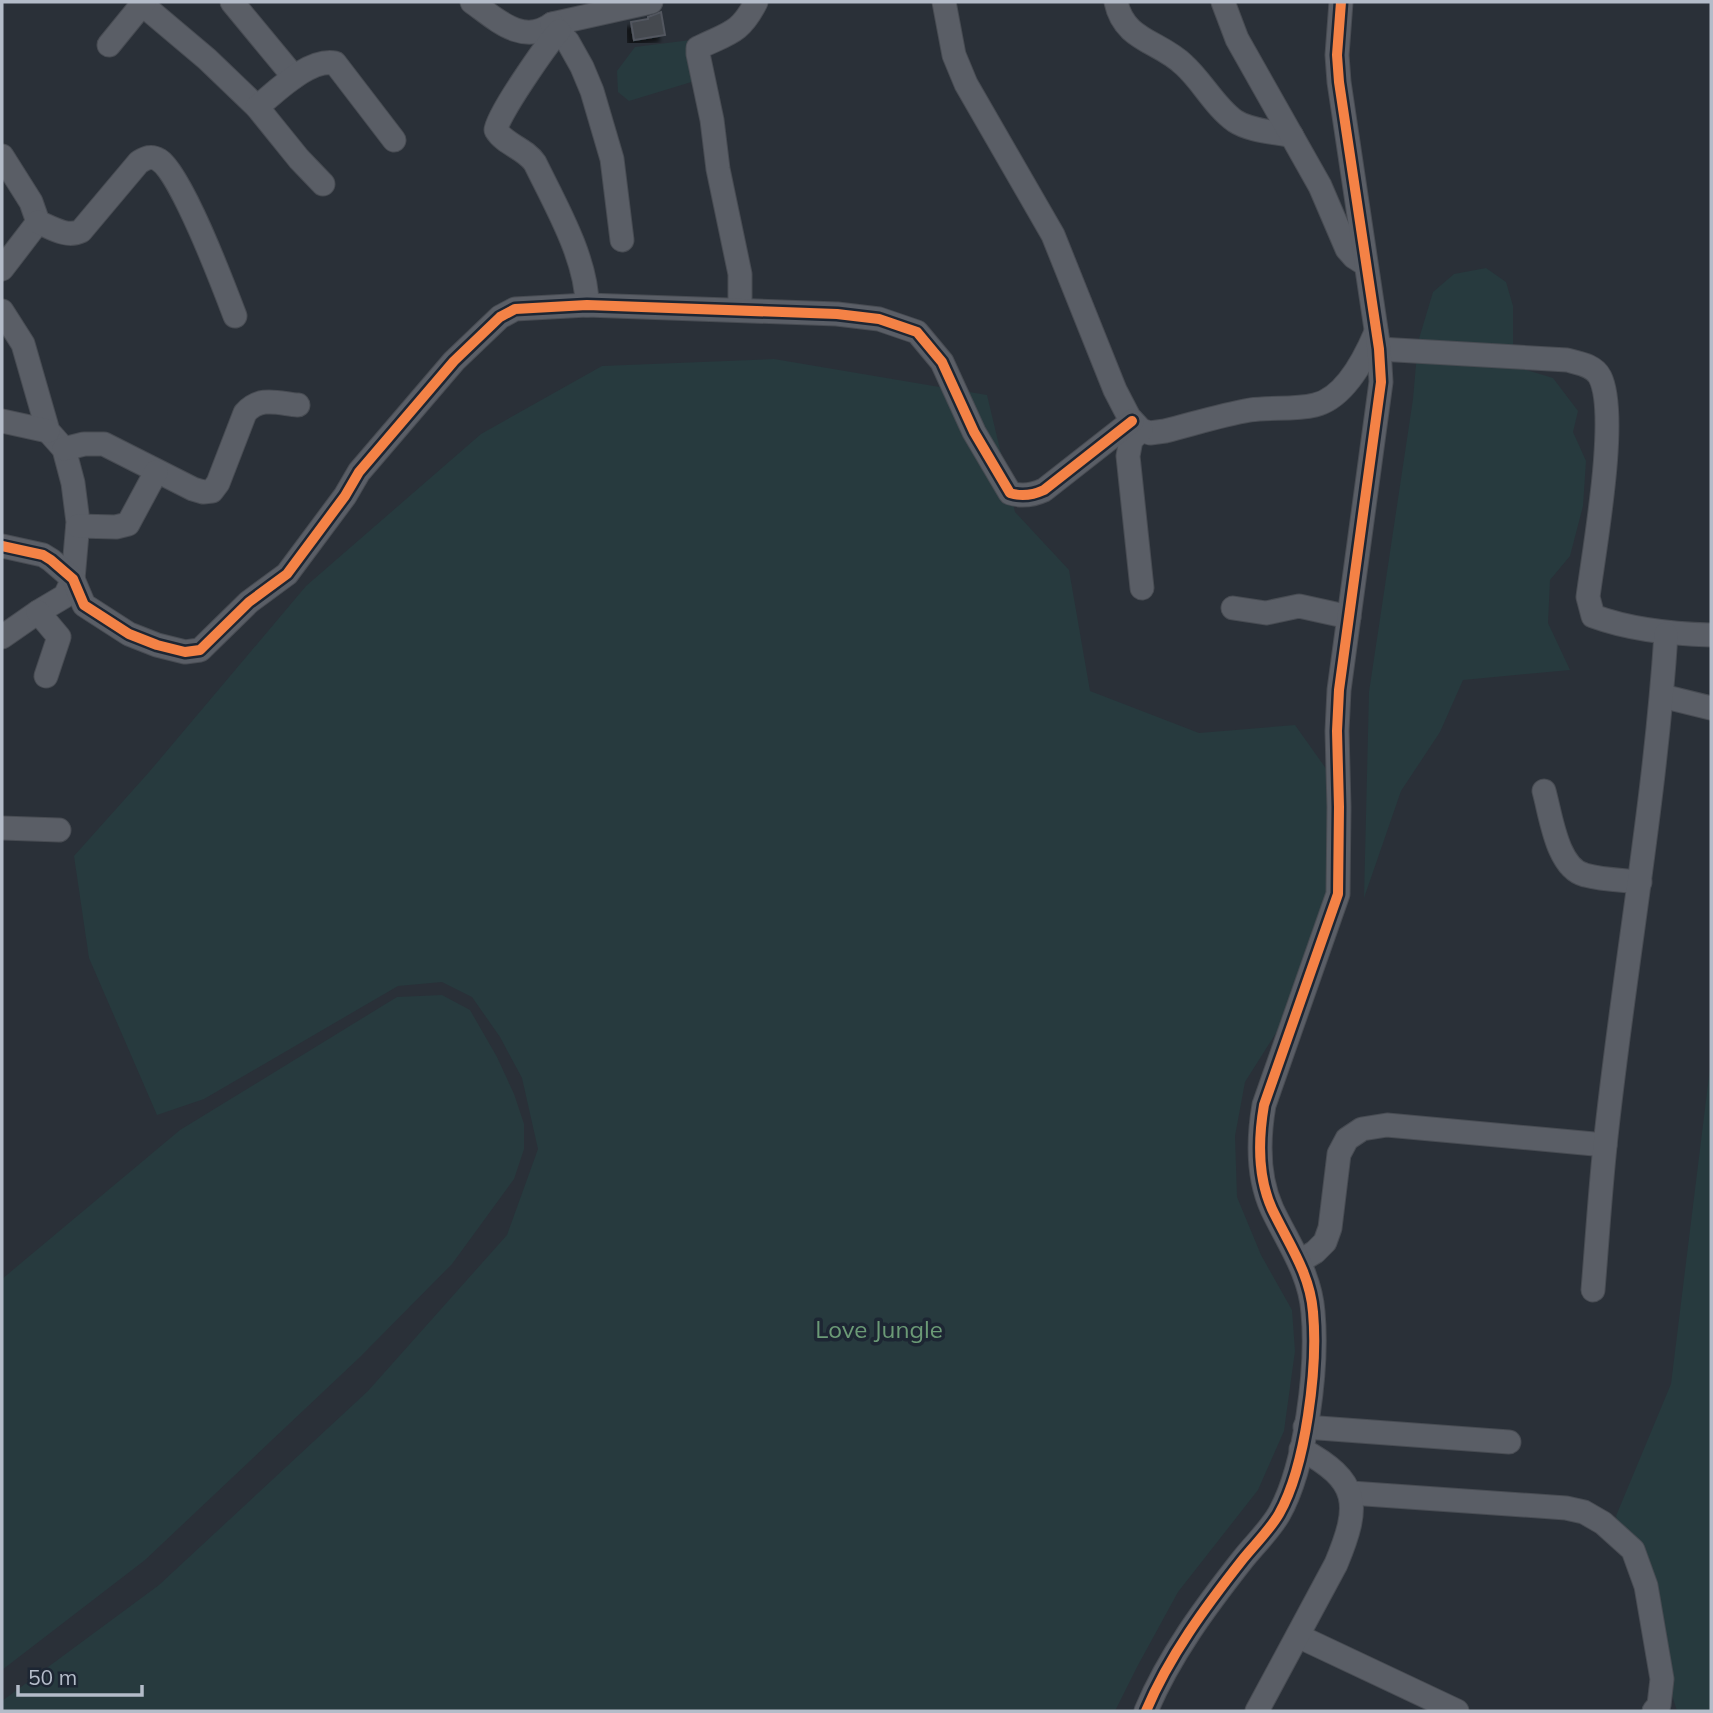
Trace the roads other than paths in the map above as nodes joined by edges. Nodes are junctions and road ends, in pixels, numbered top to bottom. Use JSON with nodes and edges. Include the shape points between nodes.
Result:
{"nodes":[{"id":1,"x":232,"y":2,"type":"edge"},
{"id":2,"x":472,"y":2,"type":"edge"},
{"id":3,"x":651,"y":2,"type":"edge"},
{"id":4,"x":756,"y":2,"type":"edge"},
{"id":5,"x":944,"y":2,"type":"edge"},
{"id":6,"x":1115,"y":2,"type":"edge"},
{"id":7,"x":1223,"y":2,"type":"edge"},
{"id":8,"x":1340,"y":2,"type":"edge"},
{"id":9,"x":143,"y":4,"type":"edge"},
{"id":10,"x":555,"y":27,"type":"junction"},
{"id":11,"x":109,"y":45,"type":"dead end"},
{"id":12,"x":294,"y":77,"type":"junction"},
{"id":13,"x":257,"y":107,"type":"junction"},
{"id":14,"x":1292,"y":136,"type":"junction"},
{"id":15,"x":394,"y":140,"type":"dead end"},
{"id":16,"x":2,"y":156,"type":"edge"},
{"id":17,"x":323,"y":184,"type":"dead end"},
{"id":18,"x":38,"y":222,"type":"junction"},
{"id":19,"x":622,"y":240,"type":"dead end"},
{"id":20,"x":1365,"y":264,"type":"junction"},
{"id":21,"x":2,"y":269,"type":"edge"},
{"id":22,"x":587,"y":305,"type":"junction"},
{"id":23,"x":740,"y":309,"type":"junction"},
{"id":24,"x":2,"y":311,"type":"edge"},
{"id":25,"x":235,"y":316,"type":"dead end"},
{"id":26,"x":1378,"y":341,"type":"junction"},
{"id":27,"x":298,"y":405,"type":"dead end"},
{"id":28,"x":2,"y":421,"type":"edge"},
{"id":29,"x":1136,"y":425,"type":"junction"},
{"id":30,"x":48,"y":431,"type":"junction"},
{"id":31,"x":64,"y":449,"type":"junction"},
{"id":32,"x":156,"y":472,"type":"junction"},
{"id":33,"x":78,"y":526,"type":"junction"},
{"id":34,"x":2,"y":546,"type":"edge"},
{"id":35,"x":73,"y":579,"type":"junction"},
{"id":36,"x":1142,"y":588,"type":"dead end"},
{"id":37,"x":1233,"y":608,"type":"dead end"},
{"id":38,"x":37,"y":612,"type":"junction"},
{"id":39,"x":1349,"y":617,"type":"junction"},
{"id":40,"x":1666,"y":634,"type":"junction"},
{"id":41,"x":1711,"y":635,"type":"edge"},
{"id":42,"x":2,"y":637,"type":"edge"},
{"id":43,"x":46,"y":676,"type":"dead end"},
{"id":44,"x":1662,"y":696,"type":"junction"},
{"id":45,"x":1711,"y":708,"type":"edge"},
{"id":46,"x":1544,"y":791,"type":"dead end"},
{"id":47,"x":2,"y":828,"type":"edge"},
{"id":48,"x":59,"y":830,"type":"dead end"},
{"id":49,"x":1640,"y":883,"type":"junction"},
{"id":50,"x":1605,"y":1145,"type":"junction"},
{"id":51,"x":1300,"y":1261,"type":"junction"},
{"id":52,"x":1593,"y":1290,"type":"dead end"},
{"id":53,"x":1303,"y":1438,"type":"junction"},
{"id":54,"x":1509,"y":1442,"type":"dead end"},
{"id":55,"x":1351,"y":1493,"type":"junction"},
{"id":56,"x":1298,"y":1636,"type":"junction"},
{"id":57,"x":1146,"y":1711,"type":"edge"},
{"id":58,"x":1257,"y":1711,"type":"edge"},
{"id":59,"x":1457,"y":1711,"type":"edge"},
{"id":60,"x":1654,"y":1711,"type":"edge"}],
"edges":[{"from":1,"to":12,"type":"street"},
{"from":2,"to":10,"type":"street","via":[[523,33]]},
{"from":3,"to":10,"type":"street"},
{"from":4,"to":23,"type":"street","via":[[735,31],[698,48],[740,274]]},
{"from":5,"to":29,"type":"street","via":[[965,84],[1053,235],[1115,390]]},
{"from":6,"to":14,"type":"street","via":[[1137,36],[1185,65],[1237,122]]},
{"from":7,"to":14,"type":"street","via":[[1237,39]]},
{"from":8,"to":20,"type":"street","via":[[1339,82]]},
{"from":9,"to":11,"type":"street"},
{"from":9,"to":13,"type":"street"},
{"from":10,"to":19,"type":"street","via":[[592,91],[612,159]]},
{"from":10,"to":22,"type":"street","via":[[497,121],[496,130],[535,163],[567,231],[587,286]]},
{"from":12,"to":13,"type":"street"},
{"from":12,"to":15,"type":"street","via":[[319,64],[334,63]]},
{"from":13,"to":17,"type":"street"},
{"from":14,"to":20,"type":"street","via":[[1347,249]]},
{"from":16,"to":18,"type":"street"},
{"from":18,"to":21,"type":"street"},
{"from":18,"to":25,"type":"street","via":[[74,234],[139,162],[157,158],[179,187]]},
{"from":20,"to":26,"type":"street"},
{"from":22,"to":23,"type":"street"},
{"from":22,"to":35,"type":"street","via":[[514,309],[500,317],[446,371],[359,472],[286,574],[249,602],[200,650],[176,650],[129,634],[84,605]]},
{"from":23,"to":29,"type":"street","via":[[879,319],[917,332],[943,362],[974,432],[1010,493],[1017,496],[1044,490]]},
{"from":24,"to":30,"type":"street","via":[[23,344]]},
{"from":26,"to":29,"type":"street","via":[[1346,382],[1319,404],[1251,410],[1150,433]]},
{"from":26,"to":39,"type":"street","via":[[1381,382]]},
{"from":26,"to":40,"type":"street","via":[[1567,360],[1599,374],[1606,395],[1607,426],[1589,607],[1593,616],[1607,621]]},
{"from":27,"to":32,"type":"street","via":[[252,404],[212,491],[192,489]]},
{"from":28,"to":30,"type":"street"},
{"from":29,"to":36,"type":"street","via":[[1128,456]]},
{"from":30,"to":31,"type":"street"},
{"from":31,"to":32,"type":"street","via":[[104,444]]},
{"from":31,"to":33,"type":"street"},
{"from":32,"to":33,"type":"street","via":[[128,524]]},
{"from":33,"to":35,"type":"street"},
{"from":34,"to":35,"type":"street","via":[[43,555]]},
{"from":35,"to":38,"type":"street","via":[[65,596]]},
{"from":37,"to":39,"type":"street","via":[[1266,613],[1298,606]]},
{"from":38,"to":42,"type":"street"},
{"from":38,"to":43,"type":"street","via":[[59,637]]},
{"from":39,"to":51,"type":"street","via":[[1337,731],[1338,894],[1264,1105],[1258,1139],[1271,1207]]},
{"from":40,"to":41,"type":"street"},
{"from":40,"to":44,"type":"street"},
{"from":44,"to":45,"type":"street"},
{"from":44,"to":49,"type":"street"},
{"from":46,"to":49,"type":"street","via":[[1563,859],[1572,869],[1583,875]]},
{"from":47,"to":48,"type":"street"},
{"from":49,"to":50,"type":"street"},
{"from":50,"to":51,"type":"street","via":[[1387,1125],[1362,1129],[1346,1139],[1339,1154],[1325,1242]]},
{"from":50,"to":52,"type":"street"},
{"from":51,"to":53,"type":"street","via":[[1313,1312],[1314,1370]]},
{"from":53,"to":54,"type":"street"},
{"from":53,"to":55,"type":"street"},
{"from":53,"to":57,"type":"street","via":[[1295,1480],[1279,1513],[1178,1650]]},
{"from":55,"to":56,"type":"street","via":[[1345,1544]]},
{"from":55,"to":60,"type":"street","via":[[1566,1508],[1603,1523],[1633,1550],[1646,1587],[1662,1679]]},
{"from":56,"to":58,"type":"street"},
{"from":56,"to":59,"type":"street"}]}
